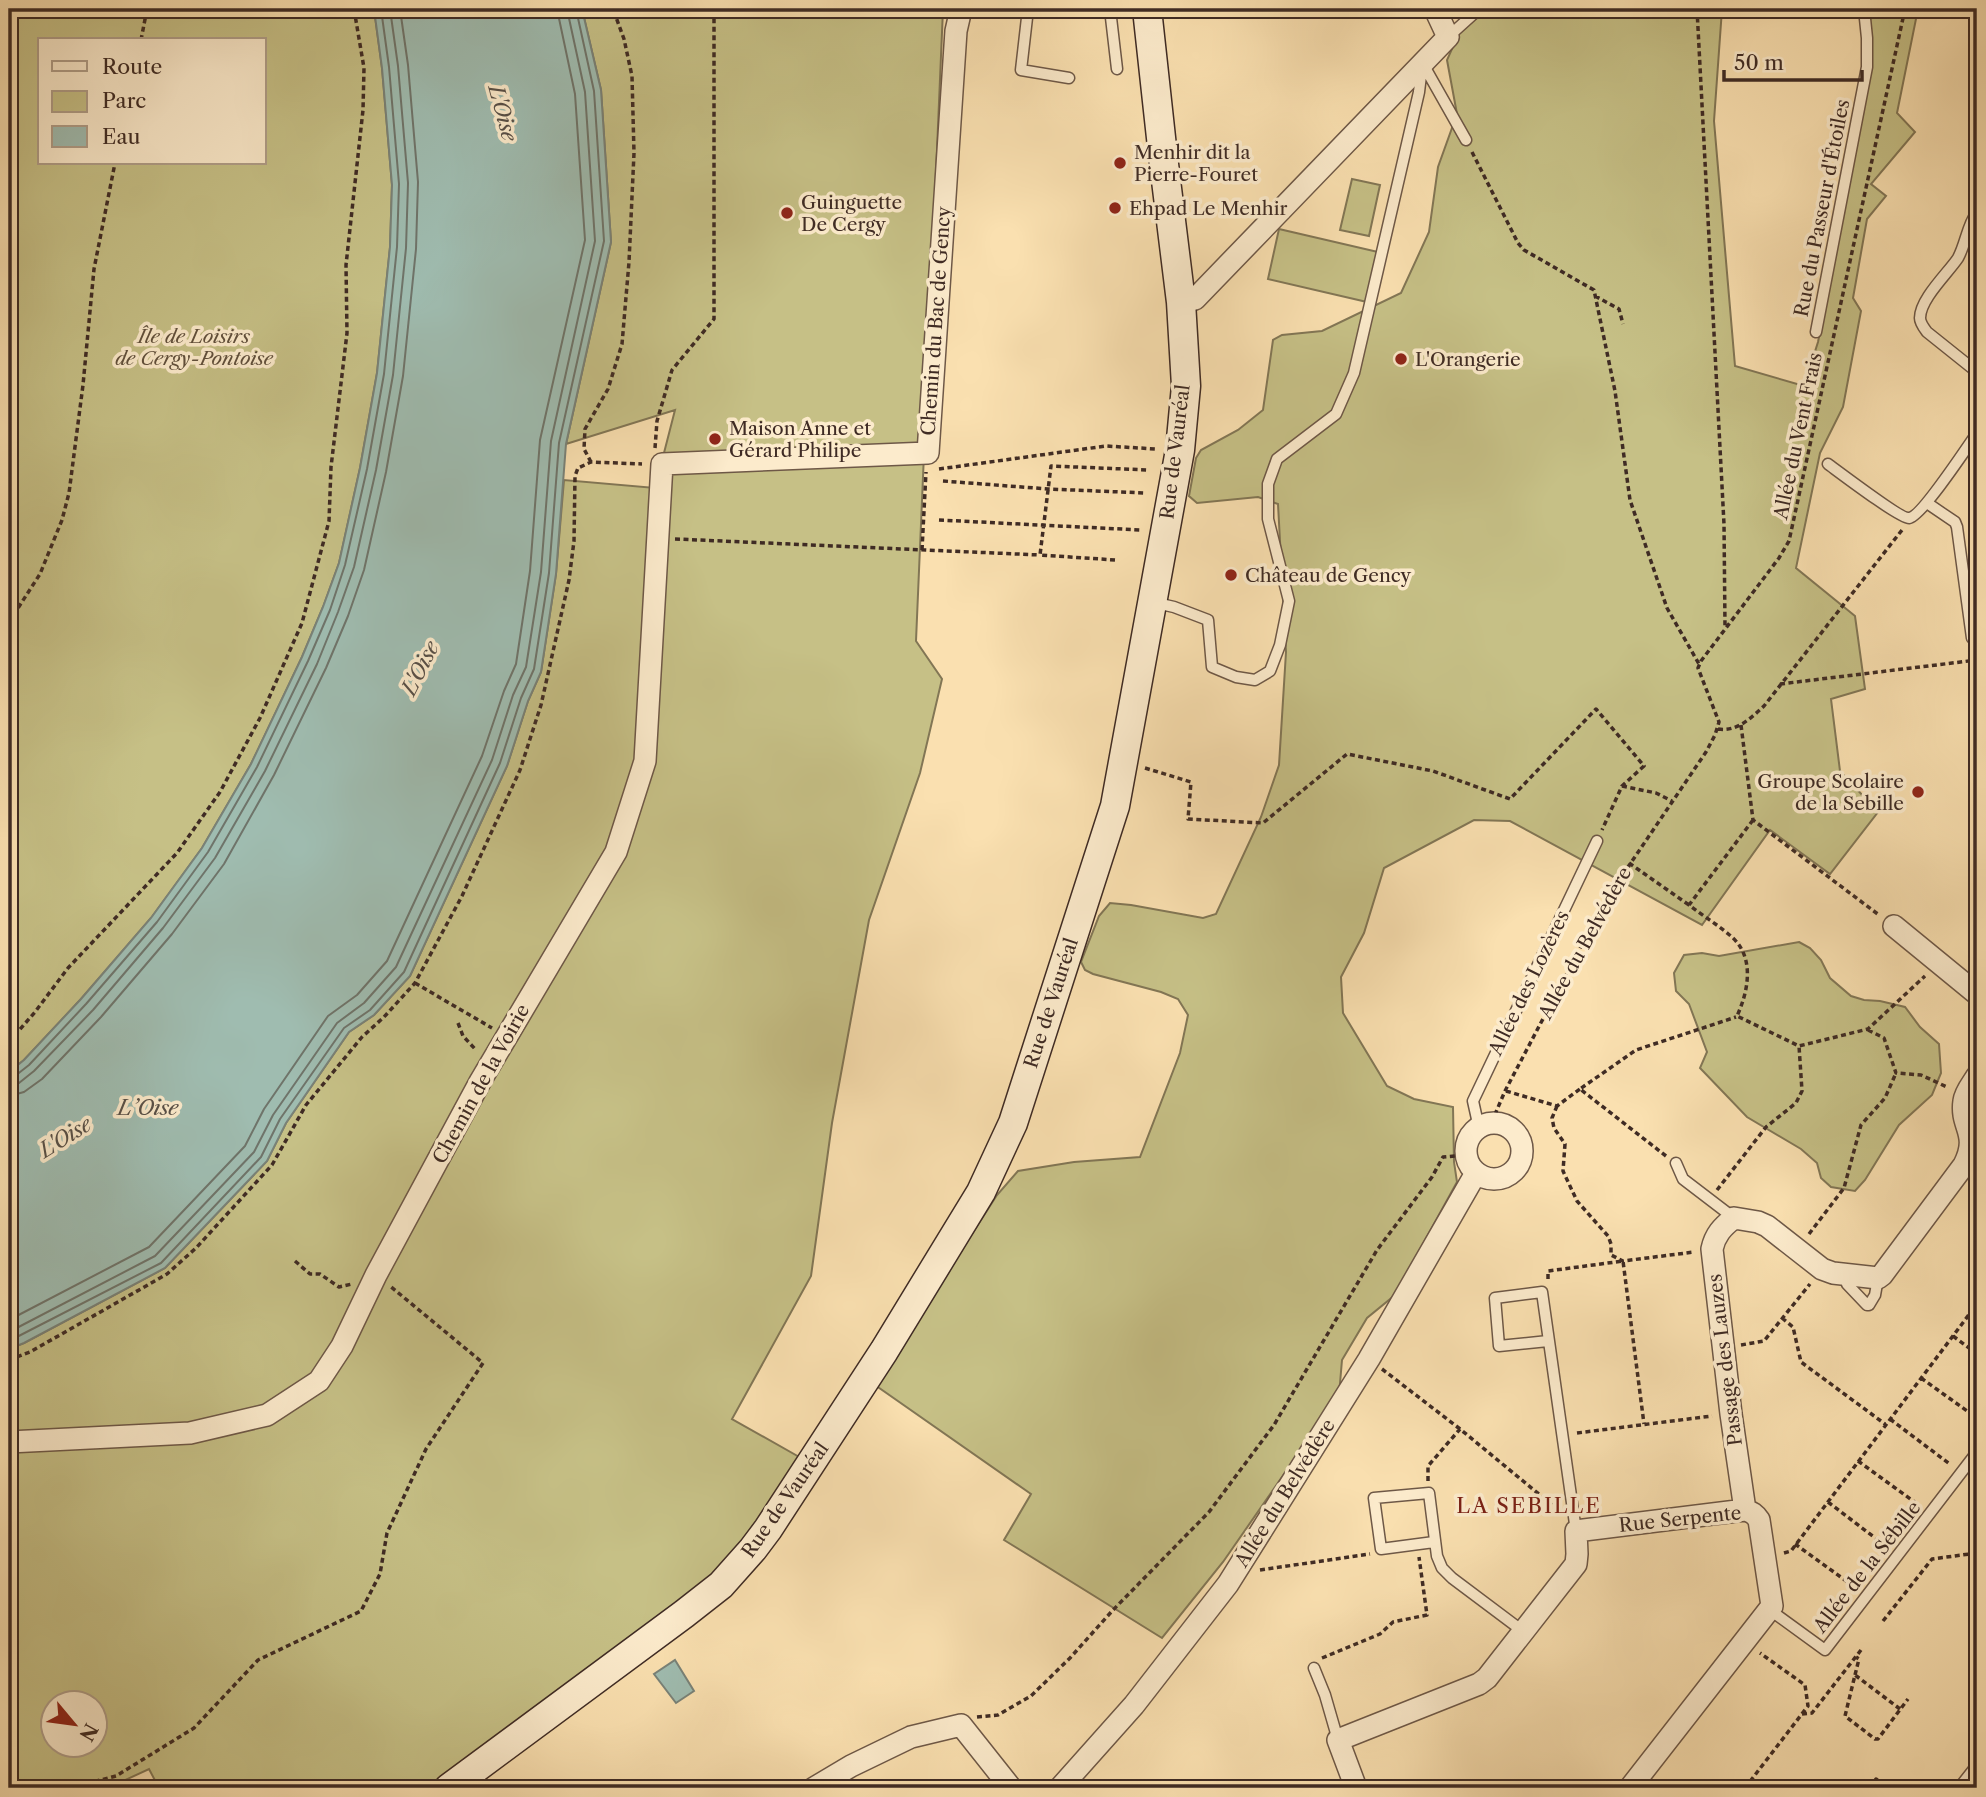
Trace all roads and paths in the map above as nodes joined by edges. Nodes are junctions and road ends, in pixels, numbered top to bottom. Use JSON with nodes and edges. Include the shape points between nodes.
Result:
{"nodes":[{"id":1,"x":147,"y":9,"type":"edge"},
{"id":2,"x":354,"y":9,"type":"edge"},
{"id":3,"x":613,"y":9,"type":"edge"},
{"id":4,"x":714,"y":9,"type":"edge"},
{"id":5,"x":961,"y":9,"type":"edge"},
{"id":6,"x":1028,"y":9,"type":"edge"},
{"id":7,"x":1110,"y":9,"type":"edge"},
{"id":8,"x":1147,"y":9,"type":"edge"},
{"id":9,"x":1435,"y":9,"type":"edge"},
{"id":10,"x":1479,"y":9,"type":"edge"},
{"id":11,"x":1697,"y":9,"type":"edge"},
{"id":12,"x":1864,"y":9,"type":"edge"},
{"id":13,"x":1905,"y":9,"type":"edge"},
{"id":14,"x":1448,"y":37,"type":"junction"},
{"id":15,"x":141,"y":38,"type":"edge"},
{"id":16,"x":1423,"y":64,"type":"junction"},
{"id":17,"x":1117,"y":69,"type":"dead end"},
{"id":18,"x":1069,"y":78,"type":"dead end"},
{"id":19,"x":1466,"y":140,"type":"joint"},
{"id":20,"x":115,"y":164,"type":"edge"},
{"id":21,"x":1977,"y":212,"type":"edge"},
{"id":22,"x":1595,"y":296,"type":"junction"},
{"id":23,"x":1181,"y":302,"type":"junction"},
{"id":24,"x":1623,"y":324,"type":"dead end"},
{"id":25,"x":1816,"y":331,"type":"dead end"},
{"id":26,"x":1977,"y":372,"type":"edge"},
{"id":27,"x":1977,"y":433,"type":"edge"},
{"id":28,"x":1180,"y":450,"type":"junction"},
{"id":29,"x":928,"y":453,"type":"junction"},
{"id":30,"x":591,"y":462,"type":"junction"},
{"id":31,"x":662,"y":464,"type":"junction"},
{"id":32,"x":1828,"y":464,"type":"dead end"},
{"id":33,"x":1149,"y":470,"type":"dead end"},
{"id":34,"x":943,"y":481,"type":"dead end"},
{"id":35,"x":1048,"y":489,"type":"junction"},
{"id":36,"x":1145,"y":493,"type":"dead end"},
{"id":37,"x":1927,"y":503,"type":"junction"},
{"id":38,"x":1912,"y":518,"type":"junction"},
{"id":39,"x":939,"y":520,"type":"dead end"},
{"id":40,"x":1044,"y":524,"type":"junction"},
{"id":41,"x":1140,"y":530,"type":"dead end"},
{"id":42,"x":658,"y":538,"type":"junction"},
{"id":43,"x":922,"y":550,"type":"junction"},
{"id":44,"x":1040,"y":555,"type":"junction"},
{"id":45,"x":1115,"y":560,"type":"dead end"},
{"id":46,"x":1152,"y":602,"type":"junction"},
{"id":47,"x":9,"y":622,"type":"edge"},
{"id":48,"x":1725,"y":629,"type":"junction"},
{"id":49,"x":1972,"y":638,"type":"dead end"},
{"id":50,"x":1977,"y":660,"type":"edge"},
{"id":51,"x":1699,"y":664,"type":"junction"},
{"id":52,"x":1780,"y":684,"type":"junction"},
{"id":53,"x":1741,"y":725,"type":"junction"},
{"id":54,"x":1718,"y":729,"type":"junction"},
{"id":55,"x":1149,"y":769,"type":"dead end"},
{"id":56,"x":1622,"y":786,"type":"junction"},
{"id":57,"x":1672,"y":801,"type":"junction"},
{"id":58,"x":1753,"y":820,"type":"junction"},
{"id":59,"x":1597,"y":841,"type":"joint"},
{"id":60,"x":1629,"y":863,"type":"junction"},
{"id":61,"x":1864,"y":903,"type":"dead end"},
{"id":62,"x":1689,"y":905,"type":"junction"},
{"id":63,"x":1894,"y":926,"type":"dead end"},
{"id":64,"x":1938,"y":963,"type":"junction"},
{"id":65,"x":415,"y":983,"type":"junction"},
{"id":66,"x":1977,"y":994,"type":"edge"},
{"id":67,"x":1737,"y":1016,"type":"junction"},
{"id":68,"x":458,"y":1023,"type":"dead end"},
{"id":69,"x":1868,"y":1029,"type":"junction"},
{"id":70,"x":507,"y":1037,"type":"junction"},
{"id":71,"x":9,"y":1042,"type":"edge"},
{"id":72,"x":1799,"y":1046,"type":"junction"},
{"id":73,"x":492,"y":1061,"type":"junction"},
{"id":74,"x":1896,"y":1073,"type":"junction"},
{"id":75,"x":1977,"y":1076,"type":"edge"},
{"id":76,"x":1580,"y":1089,"type":"junction"},
{"id":77,"x":1505,"y":1091,"type":"junction"},
{"id":78,"x":1965,"y":1095,"type":"junction"},
{"id":79,"x":1557,"y":1106,"type":"junction"},
{"id":80,"x":1486,"y":1125,"type":"junction"},
{"id":81,"x":1974,"y":1146,"type":"edge"},
{"id":82,"x":1676,"y":1163,"type":"joint"},
{"id":83,"x":1471,"y":1164,"type":"junction"},
{"id":84,"x":1710,"y":1199,"type":"junction"},
{"id":85,"x":1734,"y":1218,"type":"junction"},
{"id":86,"x":1712,"y":1249,"type":"junction"},
{"id":87,"x":1797,"y":1250,"type":"junction"},
{"id":88,"x":295,"y":1261,"type":"dead end"},
{"id":89,"x":1623,"y":1262,"type":"junction"},
{"id":90,"x":1822,"y":1269,"type":"junction"},
{"id":91,"x":373,"y":1283,"type":"junction"},
{"id":92,"x":1542,"y":1292,"type":"junction"},
{"id":93,"x":1977,"y":1304,"type":"edge"},
{"id":94,"x":1782,"y":1318,"type":"junction"},
{"id":95,"x":1953,"y":1336,"type":"junction"},
{"id":96,"x":1548,"y":1341,"type":"junction"},
{"id":97,"x":1723,"y":1348,"type":"junction"},
{"id":98,"x":1977,"y":1354,"type":"edge"},
{"id":99,"x":1369,"y":1359,"type":"junction"},
{"id":100,"x":9,"y":1360,"type":"edge"},
{"id":101,"x":1921,"y":1378,"type":"junction"},
{"id":102,"x":1731,"y":1414,"type":"junction"},
{"id":103,"x":1977,"y":1418,"type":"edge"},
{"id":104,"x":1890,"y":1419,"type":"junction"},
{"id":105,"x":1644,"y":1424,"type":"junction"},
{"id":106,"x":1886,"y":1425,"type":"junction"},
{"id":107,"x":1460,"y":1429,"type":"junction"},
{"id":108,"x":1561,"y":1435,"type":"junction"},
{"id":109,"x":9,"y":1442,"type":"edge"},
{"id":110,"x":1977,"y":1451,"type":"edge"},
{"id":111,"x":1858,"y":1461,"type":"junction"},
{"id":112,"x":1961,"y":1472,"type":"junction"},
{"id":113,"x":1429,"y":1493,"type":"junction"},
{"id":114,"x":1828,"y":1502,"type":"junction"},
{"id":115,"x":1745,"y":1510,"type":"junction"},
{"id":116,"x":1930,"y":1513,"type":"junction"},
{"id":117,"x":1574,"y":1521,"type":"junction"},
{"id":118,"x":1434,"y":1542,"type":"junction"},
{"id":119,"x":1418,"y":1544,"type":"junction"},
{"id":120,"x":1795,"y":1544,"type":"junction"},
{"id":121,"x":1381,"y":1549,"type":"junction"},
{"id":122,"x":1977,"y":1553,"type":"edge"},
{"id":123,"x":1897,"y":1555,"type":"junction"},
{"id":124,"x":1765,"y":1559,"type":"junction"},
{"id":125,"x":1241,"y":1562,"type":"junction"},
{"id":126,"x":1866,"y":1596,"type":"junction"},
{"id":127,"x":1770,"y":1610,"type":"junction"},
{"id":128,"x":1884,"y":1621,"type":"dead end"},
{"id":129,"x":1524,"y":1632,"type":"junction"},
{"id":130,"x":1745,"y":1643,"type":"junction"},
{"id":131,"x":1861,"y":1650,"type":"dead end"},
{"id":132,"x":1856,"y":1657,"type":"junction"},
{"id":133,"x":1314,"y":1668,"type":"joint"},
{"id":134,"x":1855,"y":1675,"type":"junction"},
{"id":135,"x":1908,"y":1699,"type":"dead end"},
{"id":136,"x":1900,"y":1709,"type":"junction"},
{"id":137,"x":1802,"y":1714,"type":"junction"},
{"id":138,"x":961,"y":1725,"type":"junction"},
{"id":139,"x":1338,"y":1740,"type":"junction"},
{"id":140,"x":1977,"y":1765,"type":"edge"},
{"id":141,"x":70,"y":1788,"type":"edge"},
{"id":142,"x":449,"y":1788,"type":"edge"},
{"id":143,"x":814,"y":1788,"type":"edge"},
{"id":144,"x":1011,"y":1788,"type":"edge"},
{"id":145,"x":1060,"y":1788,"type":"edge"},
{"id":146,"x":1356,"y":1788,"type":"edge"},
{"id":147,"x":1630,"y":1788,"type":"edge"},
{"id":148,"x":1745,"y":1788,"type":"edge"},
{"id":149,"x":1870,"y":1788,"type":"edge"},
{"id":150,"x":1888,"y":1788,"type":"edge"},
{"id":151,"x":1959,"y":1788,"type":"edge"}],
"edges":[{"from":1,"to":15,"type":"path"},
{"from":2,"to":71,"type":"path","via":[[364,68],[346,265],[347,333],[329,521],[302,623],[261,718],[213,802],[177,853],[68,968]]},
{"from":3,"to":30,"type":"path","via":[[632,76],[629,262],[622,344],[608,389],[585,429],[584,449]]},
{"from":4,"to":31,"type":"path","via":[[714,319],[672,370],[657,421],[654,451]]},
{"from":5,"to":29,"type":"street","name":"Chemin du Bac de Gency"},
{"from":6,"to":18,"type":"lane","via":[[1021,70]]},
{"from":7,"to":17,"type":"lane"},
{"from":8,"to":23,"type":"street","name":"Rue de Vauréal"},
{"from":9,"to":14,"type":"street"},
{"from":10,"to":14,"type":"lane"},
{"from":11,"to":48,"type":"path","via":[[1724,524]]},
{"from":12,"to":25,"type":"lane","name":"Rue du Passeur d'Étoiles","via":[[1867,67]]},
{"from":13,"to":48,"type":"path","name":"Allée du Vent Frais","via":[[1789,541]]},
{"from":14,"to":16,"type":"street"},
{"from":16,"to":19,"type":"lane"},
{"from":16,"to":23,"type":"street","via":[[1195,299]]},
{"from":16,"to":46,"type":"lane","via":[[1354,373],[1336,414],[1277,459],[1268,484],[1268,519],[1289,601],[1270,671],[1255,680],[1212,667],[1208,620]]},
{"from":19,"to":22,"type":"path","via":[[1518,243],[1590,287]]},
{"from":20,"to":47,"type":"path","via":[[94,269],[69,493],[40,574]]},
{"from":21,"to":26,"type":"lane","via":[[1957,258],[1930,294],[1920,318],[1927,332]]},
{"from":22,"to":24,"type":"path","via":[[1619,309]]},
{"from":22,"to":51,"type":"path","via":[[1615,391],[1630,500],[1667,608]]},
{"from":23,"to":28,"type":"street","name":"Rue de Vauréal","via":[[1186,386]]},
{"from":27,"to":37,"type":"lane"},
{"from":28,"to":29,"type":"path","via":[[1106,446],[940,470]]},
{"from":28,"to":46,"type":"street","name":"Rue de Vauréal"},
{"from":29,"to":31,"type":"street","name":"Chemin du Bac de Gency"},
{"from":29,"to":43,"type":"path"},
{"from":30,"to":31,"type":"path"},
{"from":30,"to":65,"type":"path","via":[[578,468],[575,476],[569,580],[541,705],[520,770]]},
{"from":31,"to":42,"type":"street","name":"Chemin de la Voirie"},
{"from":32,"to":38,"type":"lane","via":[[1894,511]]},
{"from":33,"to":35,"type":"path","via":[[1051,466]]},
{"from":34,"to":35,"type":"path"},
{"from":35,"to":36,"type":"path"},
{"from":35,"to":40,"type":"path"},
{"from":37,"to":38,"type":"lane"},
{"from":37,"to":49,"type":"lane","via":[[1957,527]]},
{"from":38,"to":52,"type":"path"},
{"from":39,"to":40,"type":"path"},
{"from":40,"to":41,"type":"path"},
{"from":40,"to":44,"type":"path"},
{"from":42,"to":43,"type":"path"},
{"from":42,"to":70,"type":"street","name":"Chemin de la Voirie","via":[[645,761],[616,852]]},
{"from":43,"to":44,"type":"path"},
{"from":44,"to":45,"type":"path"},
{"from":46,"to":142,"type":"street","name":"Rue de Vauréal","via":[[1115,806],[1013,1123],[981,1192],[794,1491],[721,1585]]},
{"from":48,"to":51,"type":"path"},
{"from":50,"to":52,"type":"path"},
{"from":51,"to":54,"type":"path"},
{"from":52,"to":53,"type":"path","via":[[1764,706]]},
{"from":53,"to":54,"type":"path"},
{"from":53,"to":58,"type":"path"},
{"from":54,"to":57,"type":"path","name":"Allée du Belvédère"},
{"from":55,"to":56,"type":"path","via":[[1191,782],[1188,819],[1264,823],[1347,754],[1433,771],[1510,799],[1596,709],[1644,766]]},
{"from":56,"to":57,"type":"path"},
{"from":56,"to":59,"type":"path"},
{"from":57,"to":60,"type":"path","name":"Allée du Belvédère"},
{"from":58,"to":61,"type":"path"},
{"from":58,"to":62,"type":"path"},
{"from":59,"to":80,"type":"lane","name":"Allée des Lozères","via":[[1472,1101]]},
{"from":60,"to":62,"type":"path"},
{"from":60,"to":77,"type":"path","name":"Allée du Belvédère"},
{"from":62,"to":67,"type":"path","via":[[1734,939],[1745,955],[1745,1000]]},
{"from":63,"to":64,"type":"street"},
{"from":64,"to":66,"type":"street"},
{"from":64,"to":69,"type":"path"},
{"from":65,"to":70,"type":"path"},
{"from":65,"to":100,"type":"path","via":[[362,1037],[306,1105],[272,1165],[196,1248],[167,1274]]},
{"from":67,"to":72,"type":"path"},
{"from":67,"to":76,"type":"path","via":[[1636,1050]]},
{"from":68,"to":73,"type":"path","via":[[471,1046]]},
{"from":69,"to":72,"type":"path"},
{"from":69,"to":74,"type":"path","via":[[1884,1038]]},
{"from":70,"to":73,"type":"street","name":"Chemin de la Voirie"},
{"from":72,"to":84,"type":"path","via":[[1802,1091],[1796,1103],[1766,1127]]},
{"from":73,"to":91,"type":"street","name":"Chemin de la Voirie"},
{"from":74,"to":78,"type":"path","via":[[1921,1075]]},
{"from":74,"to":87,"type":"path","via":[[1885,1098],[1861,1125],[1844,1188]]},
{"from":75,"to":78,"type":"street"},
{"from":76,"to":79,"type":"path"},
{"from":76,"to":82,"type":"path"},
{"from":77,"to":79,"type":"path"},
{"from":77,"to":80,"type":"path","name":"Allée du Belvédère"},
{"from":78,"to":81,"type":"street","via":[[1964,1112]]},
{"from":79,"to":89,"type":"path","via":[[1552,1118],[1565,1144],[1563,1171],[1568,1184],[1608,1236],[1611,1255]]},
{"from":80,"to":83,"type":"street","via":[[1468,1139]]},
{"from":80,"to":83,"type":"street","via":[[1510,1127],[1516,1133],[1521,1160],[1502,1179],[1493,1180],[1484,1178]]},
{"from":81,"to":90,"type":"street","via":[[1882,1275]]},
{"from":82,"to":84,"type":"lane","via":[[1684,1179]]},
{"from":83,"to":99,"type":"street","name":"Allée du Belvédère"},
{"from":83,"to":138,"type":"path","via":[[1443,1157],[1377,1250],[1274,1425],[1209,1511],[1031,1696],[998,1715],[974,1717]]},
{"from":84,"to":85,"type":"lane"},
{"from":85,"to":86,"type":"street","name":"Passage des Lauzes","via":[[1719,1232]]},
{"from":85,"to":87,"type":"street","via":[[1758,1222]]},
{"from":86,"to":89,"type":"path"},
{"from":86,"to":97,"type":"street","name":"Passage des Lauzes"},
{"from":87,"to":90,"type":"street"},
{"from":88,"to":91,"type":"path","via":[[310,1274],[339,1287]]},
{"from":89,"to":92,"type":"path","via":[[1548,1270],[1549,1286]]},
{"from":89,"to":105,"type":"path"},
{"from":90,"to":94,"type":"path"},
{"from":91,"to":109,"type":"street","name":"Chemin de la Voirie","via":[[319,1381],[267,1415],[190,1433]]},
{"from":91,"to":141,"type":"path","via":[[483,1363],[426,1449],[387,1533],[380,1574],[361,1611],[258,1660],[194,1728],[116,1776]]},
{"from":92,"to":96,"type":"lane"},
{"from":92,"to":96,"type":"lane","via":[[1495,1298],[1499,1346]]},
{"from":93,"to":95,"type":"path"},
{"from":94,"to":97,"type":"path","via":[[1765,1341]]},
{"from":94,"to":106,"type":"path","via":[[1793,1327],[1801,1362]]},
{"from":95,"to":98,"type":"path"},
{"from":95,"to":101,"type":"path"},
{"from":96,"to":108,"type":"lane"},
{"from":97,"to":102,"type":"street","name":"Passage des Lauzes"},
{"from":99,"to":107,"type":"path"},
{"from":99,"to":125,"type":"street","name":"Allée du Belvédère"},
{"from":101,"to":103,"type":"path"},
{"from":101,"to":104,"type":"path"},
{"from":102,"to":105,"type":"path"},
{"from":102,"to":115,"type":"street","name":"Passage des Lauzes"},
{"from":104,"to":106,"type":"path"},
{"from":104,"to":112,"type":"path"},
{"from":105,"to":108,"type":"path"},
{"from":106,"to":111,"type":"path"},
{"from":107,"to":113,"type":"path","via":[[1428,1466]]},
{"from":107,"to":117,"type":"path"},
{"from":108,"to":117,"type":"lane"},
{"from":110,"to":112,"type":"lane","name":"Allée de la Sébille"},
{"from":111,"to":114,"type":"path"},
{"from":111,"to":116,"type":"path"},
{"from":112,"to":116,"type":"lane","name":"Allée de la Sébille"},
{"from":113,"to":118,"type":"lane"},
{"from":113,"to":121,"type":"lane","via":[[1374,1498]]},
{"from":114,"to":120,"type":"path"},
{"from":114,"to":123,"type":"path"},
{"from":115,"to":117,"type":"street","name":"Rue Serpente"},
{"from":115,"to":124,"type":"street","name":"Rue Serpente","via":[[1759,1520]]},
{"from":116,"to":123,"type":"lane","name":"Allée de la Sébille"},
{"from":117,"to":129,"type":"street","via":[[1576,1564]]},
{"from":118,"to":119,"type":"lane"},
{"from":118,"to":129,"type":"lane","via":[[1441,1568]]},
{"from":119,"to":121,"type":"lane"},
{"from":119,"to":133,"type":"path","via":[[1427,1615],[1393,1622],[1380,1634],[1323,1657]]},
{"from":120,"to":124,"type":"path","via":[[1791,1551]]},
{"from":120,"to":126,"type":"path"},
{"from":121,"to":125,"type":"path","via":[[1367,1555],[1258,1570]]},
{"from":122,"to":128,"type":"path","via":[[1932,1559]]},
{"from":123,"to":126,"type":"lane","name":"Allée de la Sébille"},
{"from":124,"to":127,"type":"street","name":"Rue Serpente","via":[[1773,1600]]},
{"from":125,"to":145,"type":"street","name":"Allée du Belvédère","via":[[1142,1694]]},
{"from":126,"to":127,"type":"lane","name":"Allée de la Sébille","via":[[1825,1650]]},
{"from":127,"to":130,"type":"street"},
{"from":129,"to":139,"type":"street","via":[[1479,1684]]},
{"from":130,"to":137,"type":"path","via":[[1805,1685],[1808,1706]]},
{"from":130,"to":147,"type":"street"},
{"from":131,"to":132,"type":"path"},
{"from":132,"to":134,"type":"path"},
{"from":132,"to":137,"type":"path","via":[[1812,1713]]},
{"from":133,"to":139,"type":"lane"},
{"from":134,"to":136,"type":"path"},
{"from":134,"to":136,"type":"path","via":[[1845,1716],[1855,1724],[1878,1739]]},
{"from":135,"to":136,"type":"path"},
{"from":137,"to":148,"type":"path"},
{"from":138,"to":143,"type":"street","via":[[911,1737]]},
{"from":138,"to":144,"type":"street"},
{"from":139,"to":146,"type":"street"},
{"from":140,"to":151,"type":"lane"},
{"from":149,"to":150,"type":"path","via":[[1877,1779]]}]}
